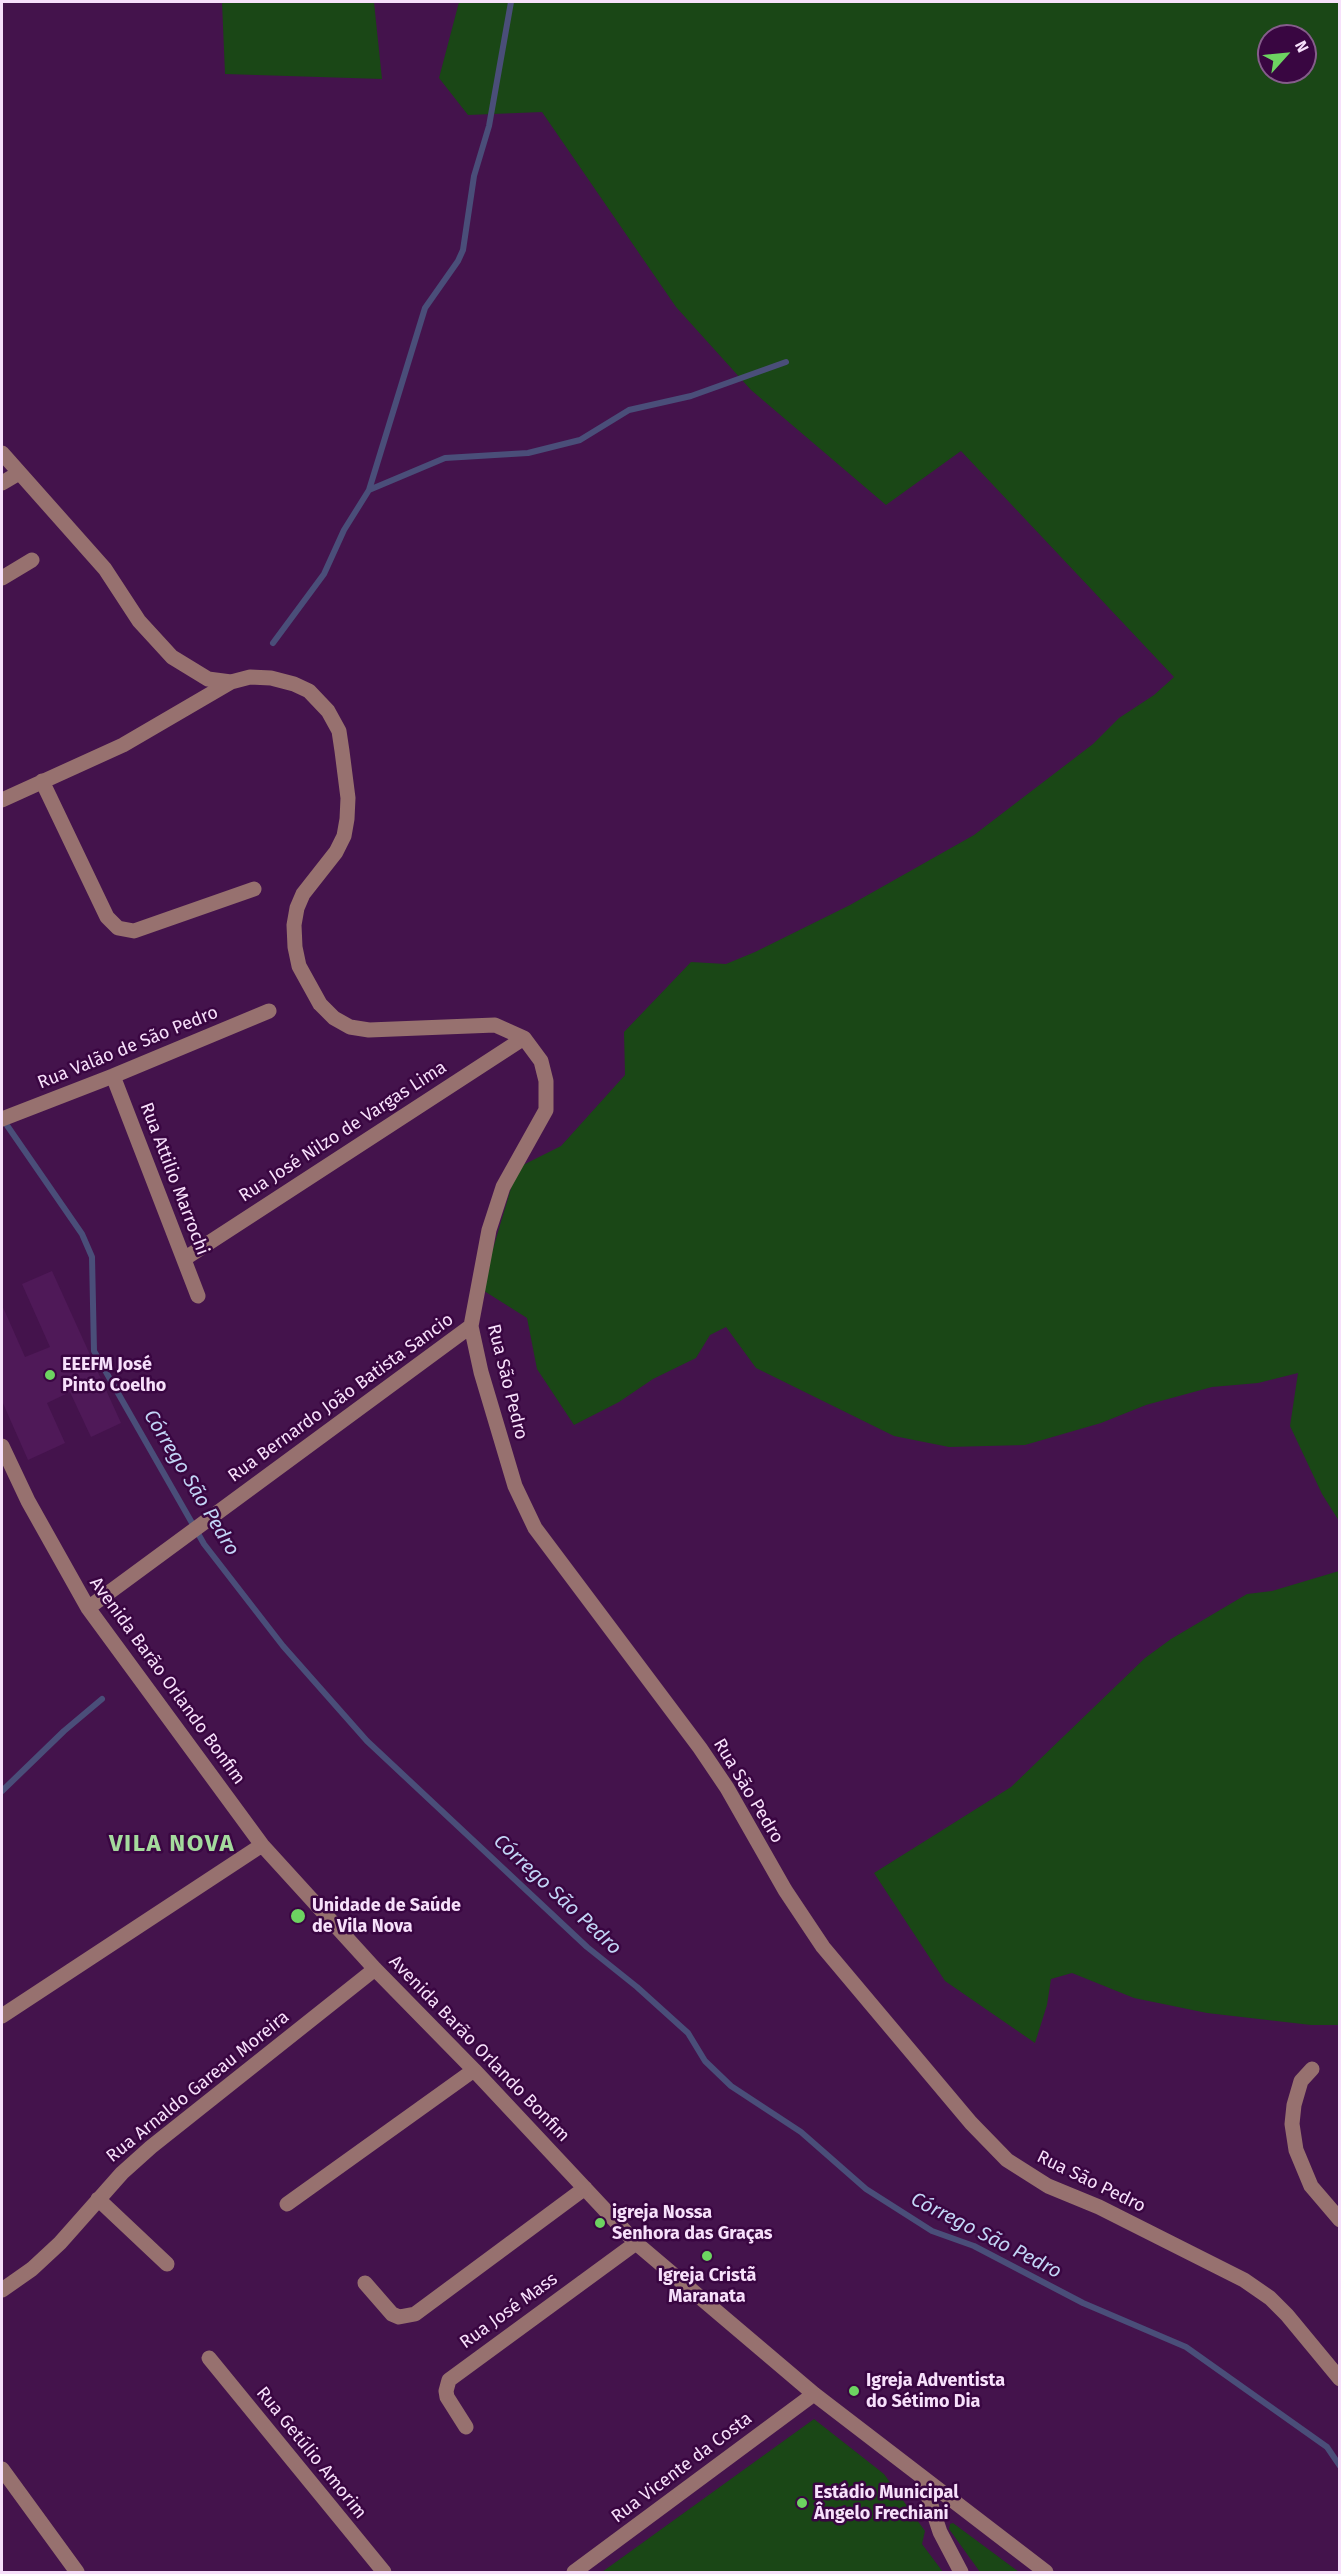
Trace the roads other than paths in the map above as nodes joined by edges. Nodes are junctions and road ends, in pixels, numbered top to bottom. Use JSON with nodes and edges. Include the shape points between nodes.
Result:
{"nodes":[{"id":1,"x":2,"y":453,"type":"edge"},
{"id":2,"x":19,"y":473,"type":"junction"},
{"id":3,"x":2,"y":483,"type":"edge"},
{"id":4,"x":32,"y":560,"type":"dead end"},
{"id":5,"x":2,"y":578,"type":"edge"},
{"id":6,"x":231,"y":682,"type":"junction"},
{"id":7,"x":42,"y":781,"type":"junction"},
{"id":8,"x":2,"y":800,"type":"edge"},
{"id":9,"x":254,"y":889,"type":"dead end"},
{"id":10,"x":269,"y":1011,"type":"dead end"},
{"id":11,"x":524,"y":1038,"type":"junction"},
{"id":12,"x":113,"y":1076,"type":"junction"},
{"id":13,"x":9,"y":1116,"type":"edge"},
{"id":14,"x":184,"y":1259,"type":"junction"},
{"id":15,"x":198,"y":1296,"type":"dead end"},
{"id":16,"x":471,"y":1326,"type":"junction"},
{"id":17,"x":2,"y":1446,"type":"edge"},
{"id":18,"x":88,"y":1608,"type":"junction"},
{"id":19,"x":262,"y":1845,"type":"junction"},
{"id":20,"x":375,"y":1969,"type":"junction"},
{"id":21,"x":2,"y":2016,"type":"edge"},
{"id":22,"x":1312,"y":2069,"type":"dead end"},
{"id":23,"x":474,"y":2070,"type":"junction"},
{"id":24,"x":585,"y":2188,"type":"junction"},
{"id":25,"x":99,"y":2199,"type":"junction"},
{"id":26,"x":287,"y":2204,"type":"dead end"},
{"id":27,"x":1340,"y":2220,"type":"edge"},
{"id":28,"x":636,"y":2243,"type":"junction"},
{"id":29,"x":166,"y":2264,"type":"dead end"},
{"id":30,"x":365,"y":2283,"type":"dead end"},
{"id":31,"x":2,"y":2290,"type":"edge"},
{"id":32,"x":209,"y":2358,"type":"dead end"},
{"id":33,"x":1340,"y":2379,"type":"edge"},
{"id":34,"x":814,"y":2394,"type":"junction"},
{"id":35,"x":466,"y":2427,"type":"dead end"},
{"id":36,"x":2,"y":2469,"type":"edge"},
{"id":37,"x":922,"y":2478,"type":"junction"},
{"id":38,"x":77,"y":2572,"type":"edge"},
{"id":39,"x":384,"y":2572,"type":"edge"},
{"id":40,"x":574,"y":2572,"type":"edge"},
{"id":41,"x":961,"y":2572,"type":"edge"},
{"id":42,"x":1046,"y":2572,"type":"edge"}],
"edges":[{"from":1,"to":2,"type":"street"},
{"from":2,"to":3,"type":"street"},
{"from":2,"to":6,"type":"street","via":[[105,569],[156,642],[191,670],[208,679]]},
{"from":4,"to":5,"type":"street"},
{"from":6,"to":7,"type":"street","via":[[123,745]]},
{"from":6,"to":11,"type":"street","via":[[250,677],[294,684],[320,700],[339,731],[348,798],[344,836],[303,894],[294,925],[299,966],[320,1004],[350,1027],[390,1031],[495,1025]]},
{"from":7,"to":8,"type":"street"},
{"from":7,"to":9,"type":"street","via":[[107,917],[118,928],[134,931]]},
{"from":10,"to":12,"type":"street","name":"Rua Valão de São Pedro"},
{"from":11,"to":14,"type":"street","name":"Rua José Nilzo de Vargas Lima"},
{"from":11,"to":16,"type":"street","name":"Rua São Pedro","via":[[545,1070],[546,1110],[503,1187],[489,1230]]},
{"from":12,"to":13,"type":"street","name":"Rua Valão de São Pedro"},
{"from":12,"to":14,"type":"street","name":"Rua Attilio Marrochi"},
{"from":14,"to":15,"type":"street","name":"Rua Attilio Marrochi"},
{"from":16,"to":18,"type":"street","name":"Rua Bernardo João Batista Sancio"},
{"from":16,"to":33,"type":"street","name":"Rua São Pedro","via":[[515,1486],[535,1528],[700,1748],[823,1947],[971,2123],[1007,2160],[1048,2186],[1099,2207],[1244,2280],[1287,2315]]},
{"from":17,"to":18,"type":"street","name":"Avenida Barão Orlando Bonfim"},
{"from":18,"to":19,"type":"street","name":"Avenida Barão Orlando Bonfim"},
{"from":19,"to":20,"type":"street","name":"Avenida Barão Orlando Bonfim"},
{"from":19,"to":21,"type":"street"},
{"from":20,"to":23,"type":"street","name":"Avenida Barão Orlando Bonfim"},
{"from":20,"to":25,"type":"street","name":"Rua Arnaldo Gareau Moreira","via":[[151,2147]]},
{"from":22,"to":27,"type":"street","via":[[1301,2081],[1294,2105],[1296,2150],[1311,2186]]},
{"from":23,"to":24,"type":"street","name":"Avenida Barão Orlando Bonfim"},
{"from":23,"to":26,"type":"street"},
{"from":24,"to":28,"type":"street","name":"Avenida Barão Orlando Bonfim"},
{"from":24,"to":30,"type":"street","via":[[415,2314],[392,2314]]},
{"from":25,"to":29,"type":"street"},
{"from":25,"to":31,"type":"street","name":"Rua Arnaldo Gareau Moreira","via":[[60,2243]]},
{"from":28,"to":34,"type":"street","name":"Avenida Barão Orlando Bonfim"},
{"from":28,"to":35,"type":"street","name":"Rua José Mass","via":[[449,2380],[447,2397]]},
{"from":32,"to":39,"type":"street","name":"Rua Getúlio Amorim"},
{"from":34,"to":37,"type":"street","name":"Avenida Barão Orlando Bonfim"},
{"from":34,"to":40,"type":"street","name":"Rua Vicente da Costa"},
{"from":36,"to":38,"type":"street"},
{"from":37,"to":41,"type":"street","via":[[940,2532]]},
{"from":37,"to":42,"type":"street","name":"Avenida Barão Orlando Bonfim"}]}
